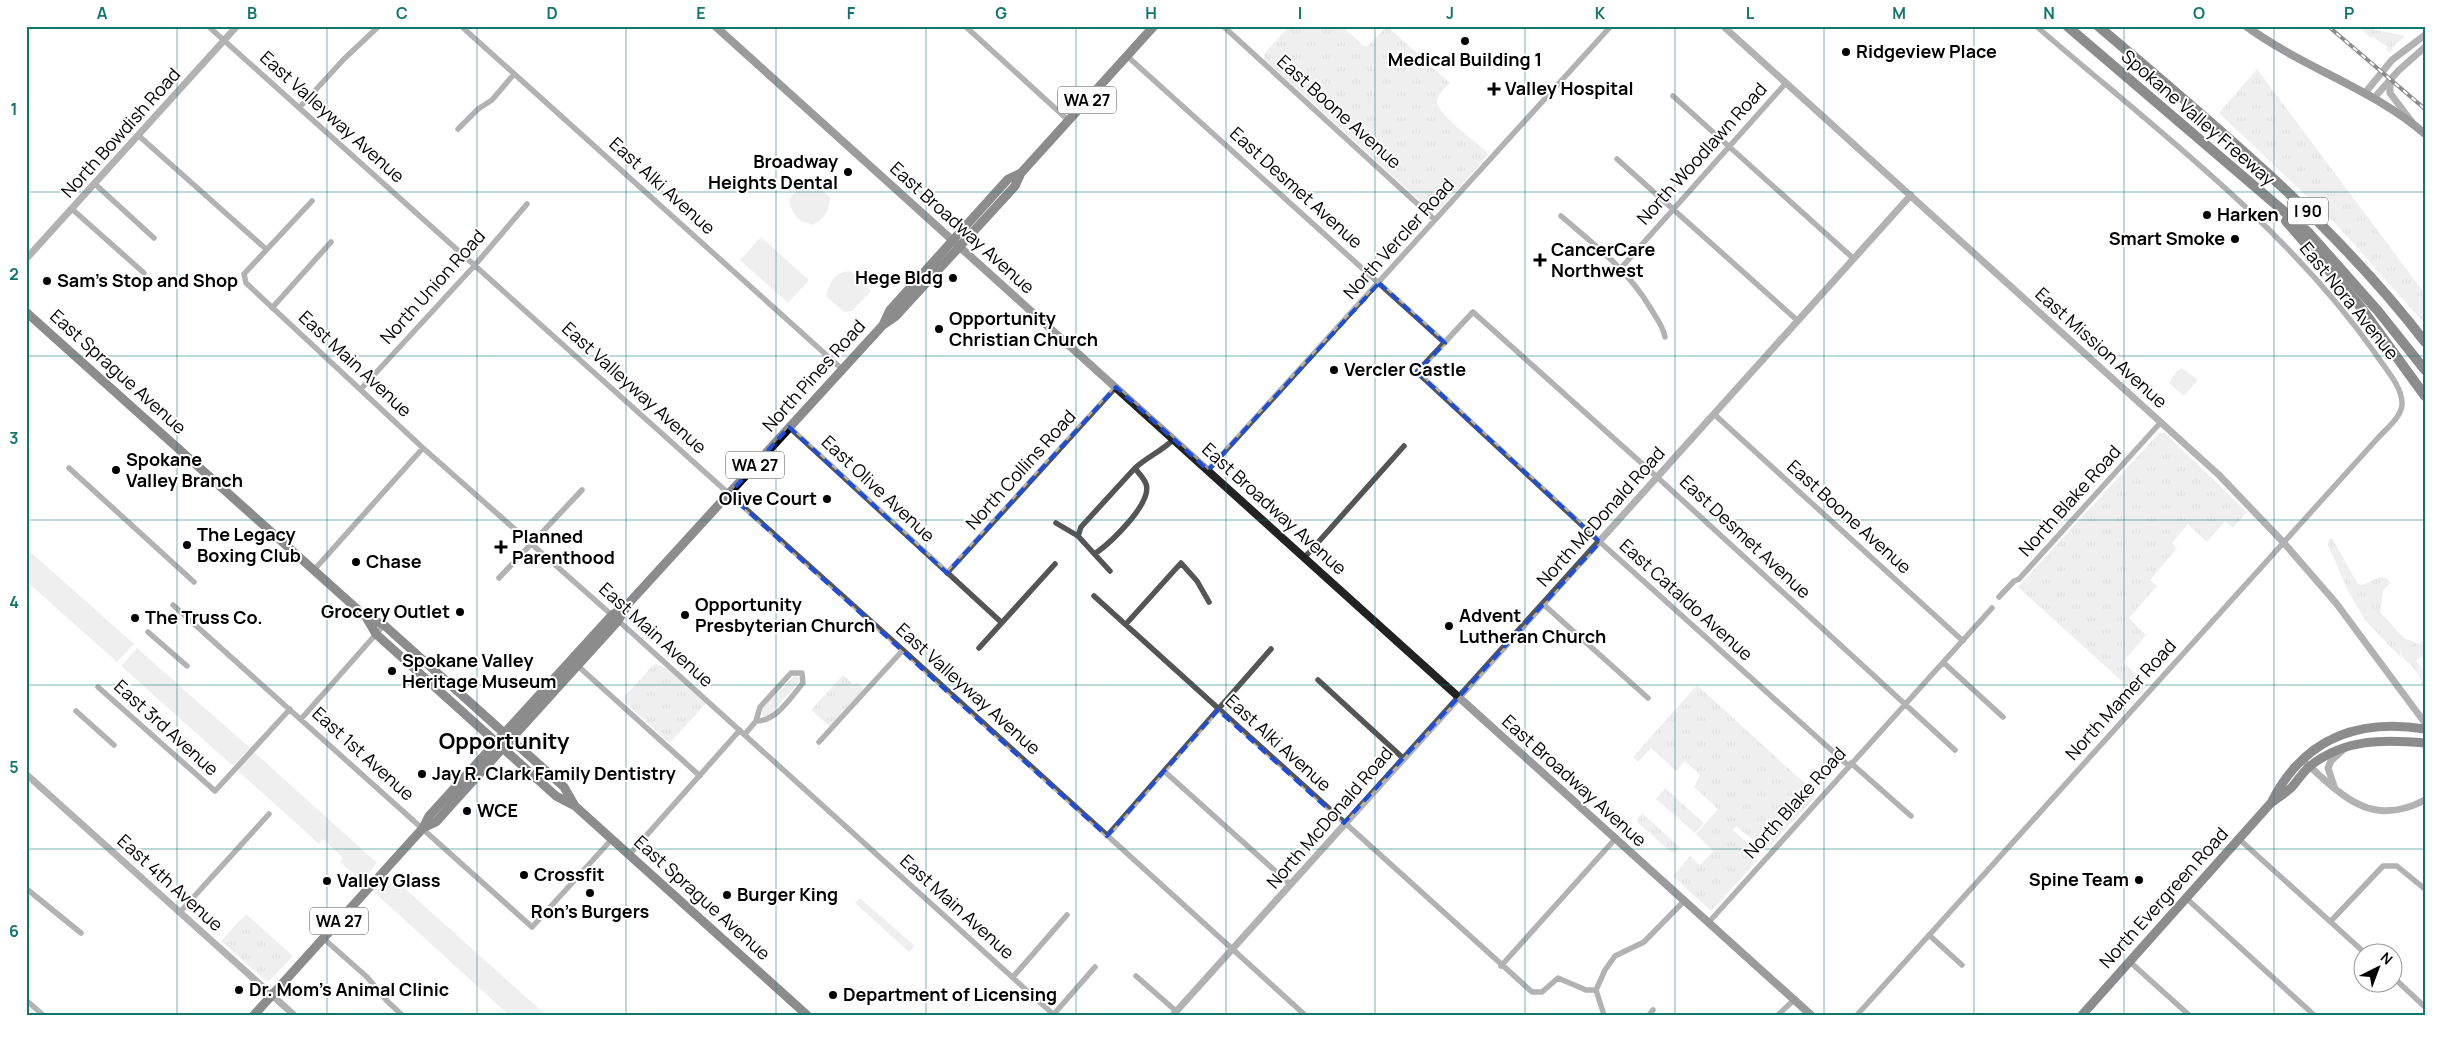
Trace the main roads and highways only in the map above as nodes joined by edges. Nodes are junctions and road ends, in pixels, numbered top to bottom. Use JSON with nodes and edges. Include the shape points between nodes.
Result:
{"nodes":[{"id":1,"x":715,"y":26,"type":"edge"},
{"id":2,"x":1154,"y":26,"type":"edge"},
{"id":3,"x":2067,"y":26,"type":"edge"},
{"id":4,"x":2098,"y":26,"type":"edge"},
{"id":5,"x":2246,"y":26,"type":"edge"},
{"id":6,"x":2425,"y":134,"type":"edge"},
{"id":7,"x":2254,"y":188,"type":"junction"},
{"id":8,"x":956,"y":243,"type":"junction"},
{"id":9,"x":26,"y":312,"type":"edge"},
{"id":10,"x":2425,"y":342,"type":"edge"},
{"id":11,"x":2425,"y":370,"type":"edge"},
{"id":12,"x":2425,"y":396,"type":"edge"},
{"id":13,"x":366,"y":617,"type":"junction"},
{"id":14,"x":615,"y":618,"type":"junction"},
{"id":15,"x":2425,"y":729,"type":"edge"},
{"id":16,"x":508,"y":735,"type":"junction"},
{"id":17,"x":2425,"y":743,"type":"edge"},
{"id":18,"x":499,"y":746,"type":"junction"},
{"id":19,"x":2270,"y":804,"type":"junction"},
{"id":20,"x":575,"y":806,"type":"junction"},
{"id":21,"x":254,"y":1015,"type":"edge"},
{"id":22,"x":807,"y":1015,"type":"edge"},
{"id":23,"x":1811,"y":1015,"type":"edge"},
{"id":24,"x":2082,"y":1015,"type":"edge"}],
"edges":[{"from":1,"to":8,"type":"main road","name":"East Broadway Avenue"},
{"from":2,"to":8,"type":"main road","name":"North Pines Road","number":"WA 27","via":[[1021,173],[1008,179]]},
{"from":3,"to":7,"type":"highway","name":"Spokane Valley Freeway","number":"I 90"},
{"from":4,"to":10,"type":"highway","name":"Spokane Valley Freeway","number":"I 90","via":[[2296,199],[2354,258]]},
{"from":5,"to":6,"type":"main road","via":[[2276,47],[2374,98]]},
{"from":7,"to":11,"type":"highway","name":"Spokane Valley Freeway","number":"I 90","via":[[2308,232]]},
{"from":7,"to":12,"type":"highway","via":[[2350,294]]},
{"from":8,"to":14,"type":"main road","name":"North Pines Road","number":"WA 27","via":[[890,310],[883,325]]},
{"from":8,"to":23,"type":"main road","name":"East Broadway Avenue"},
{"from":9,"to":13,"type":"main road","name":"East Sprague Avenue"},
{"from":13,"to":16,"type":"main road","name":"East Sprague Avenue","via":[[384,625]]},
{"from":13,"to":18,"type":"main road","name":"East Sprague Avenue","via":[[376,634]]},
{"from":14,"to":16,"type":"main road","name":"North Pines Road","number":"WA 27"},
{"from":14,"to":16,"type":"main road","name":"North Pines Road","number":"WA 27","via":[[578,666]]},
{"from":15,"to":19,"type":"main road","name":"North Evergreen Road","via":[[2394,726],[2353,730],[2326,742],[2301,760],[2283,779]]},
{"from":16,"to":18,"type":"main road","number":"WA 27"},
{"from":16,"to":20,"type":"main road","name":"East Sprague Avenue","via":[[564,787]]},
{"from":17,"to":19,"type":"main road","name":"North Evergreen Road","via":[[2382,740],[2347,746],[2309,767],[2290,789]]},
{"from":18,"to":20,"type":"main road","name":"East Sprague Avenue","via":[[556,796]]},
{"from":18,"to":21,"type":"main road","number":"WA 27","via":[[429,816],[424,828]]},
{"from":19,"to":24,"type":"main road","name":"North Evergreen Road"},
{"from":20,"to":22,"type":"main road","name":"East Sprague Avenue"}]}
